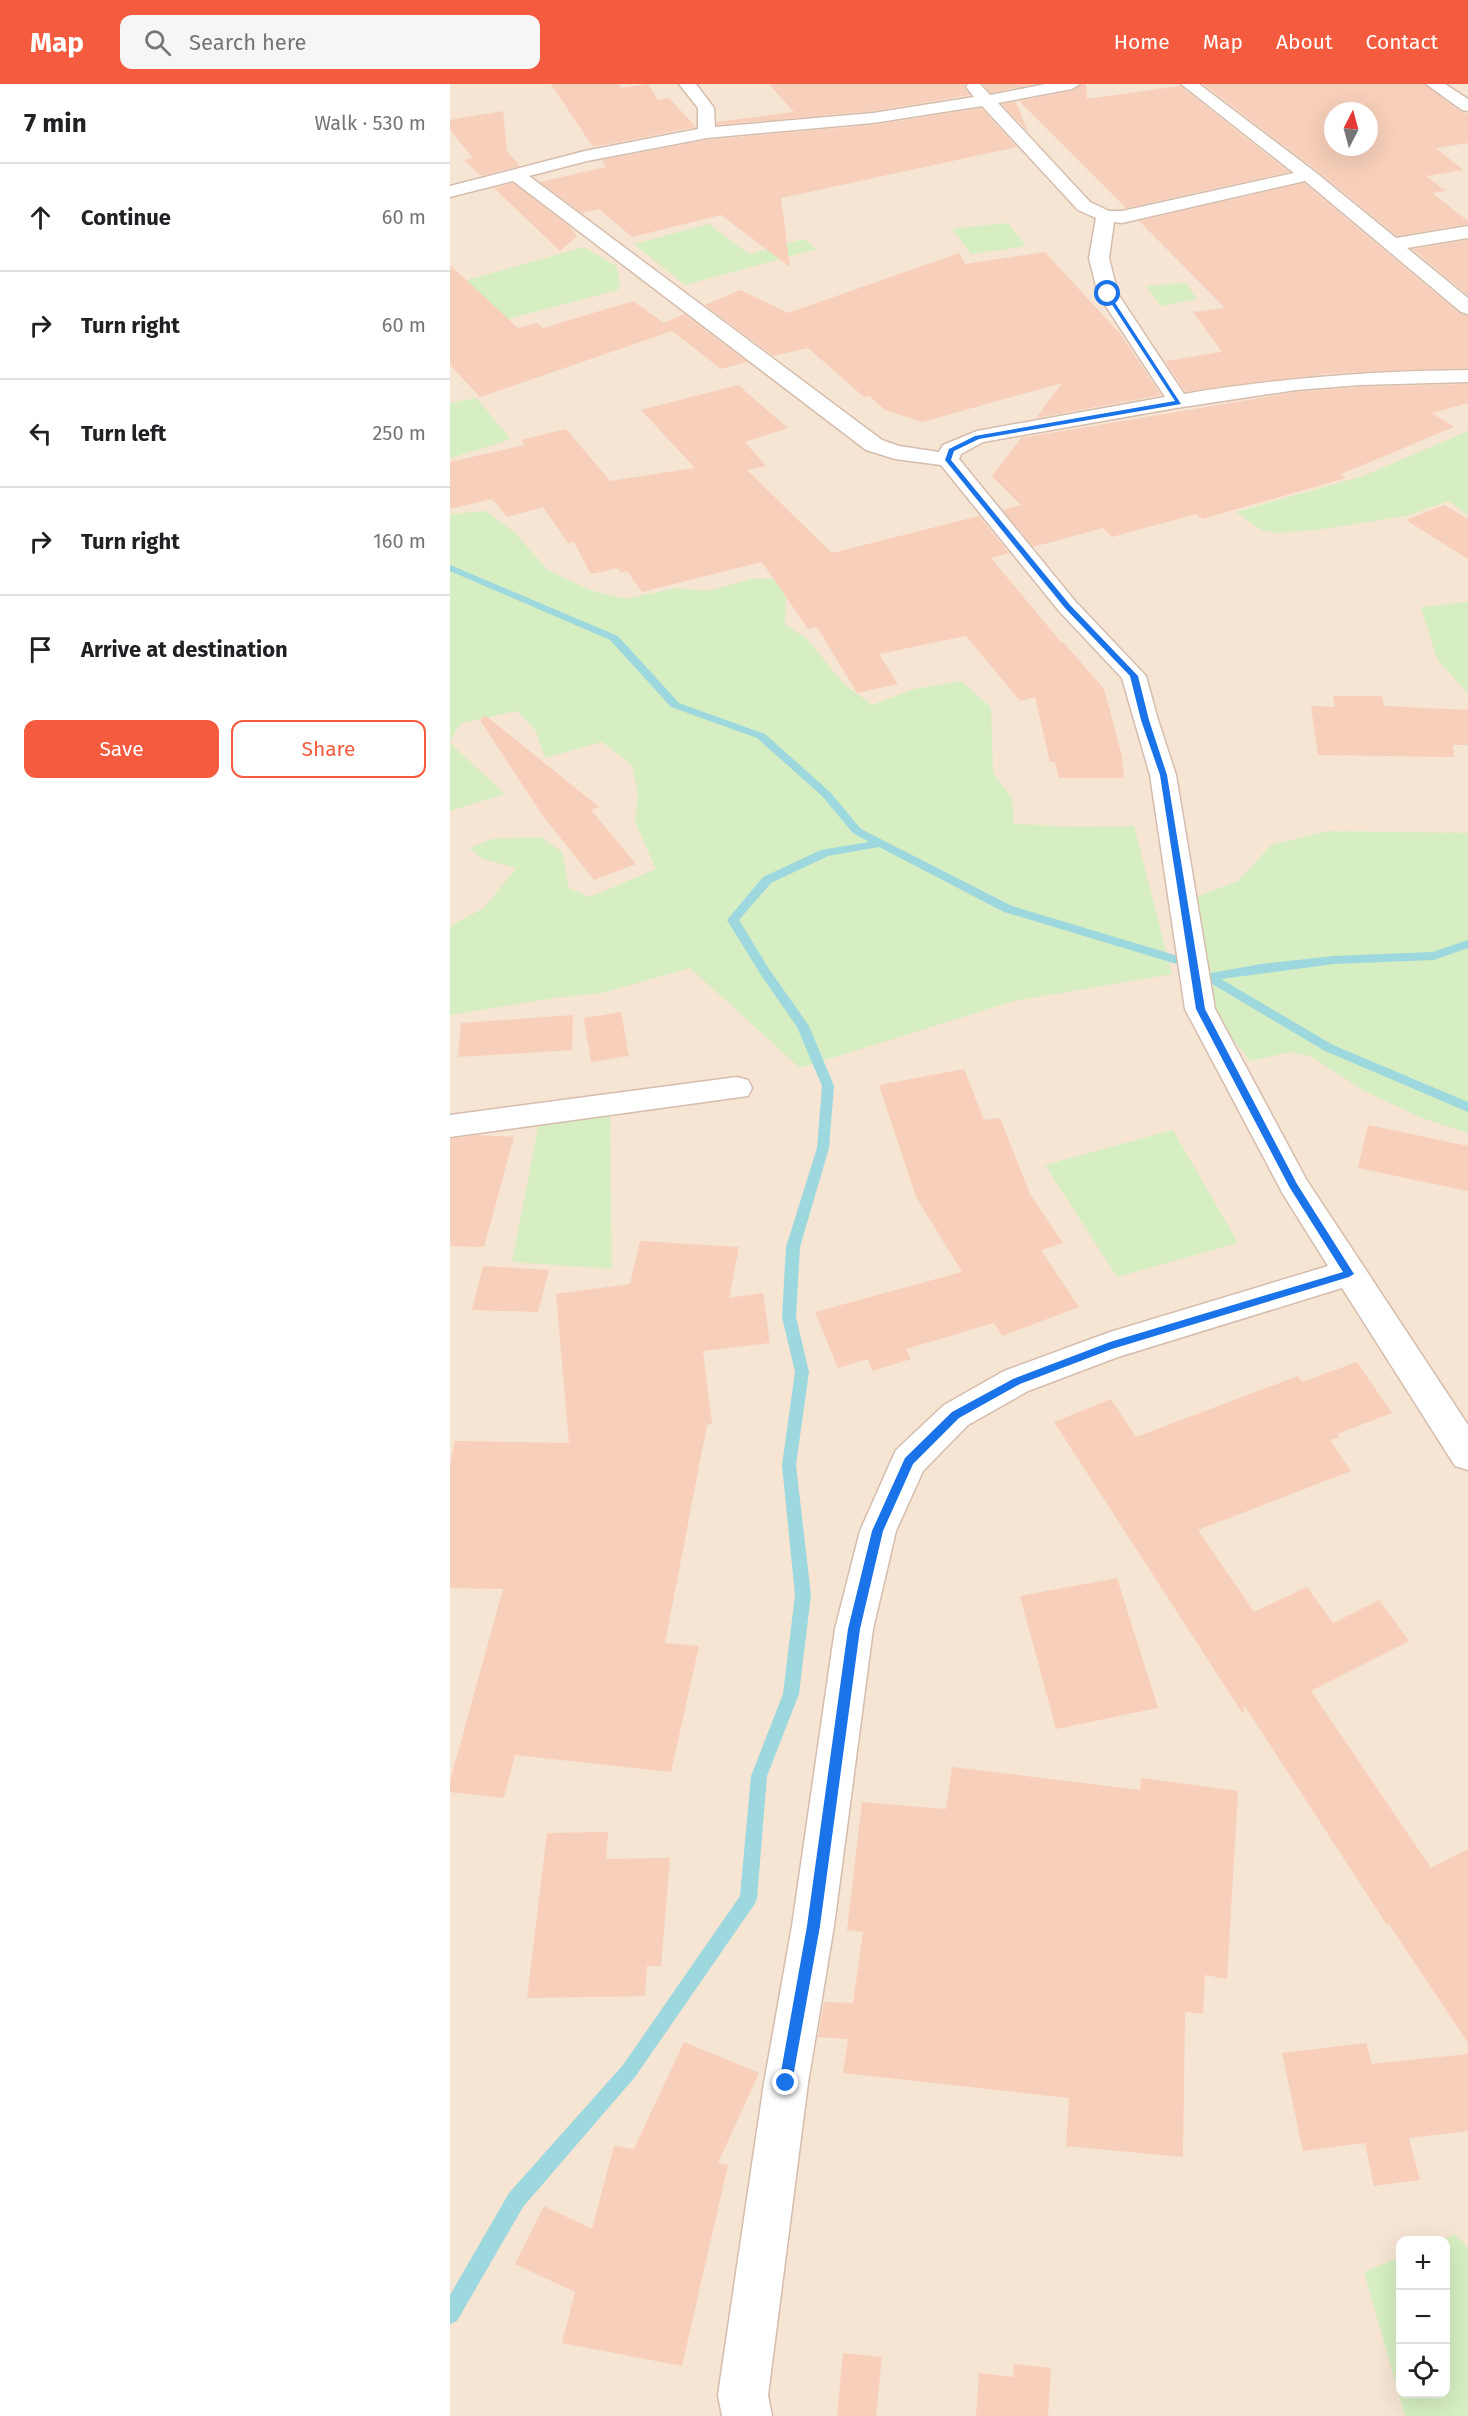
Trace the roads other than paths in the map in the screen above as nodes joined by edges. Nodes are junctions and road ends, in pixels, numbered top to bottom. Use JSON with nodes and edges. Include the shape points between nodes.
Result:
{"nodes":[{"id":1,"x":687,"y":84,"type":"edge"},
{"id":2,"x":971,"y":84,"type":"edge"},
{"id":3,"x":1072,"y":84,"type":"edge"},
{"id":4,"x":1189,"y":84,"type":"edge"},
{"id":5,"x":1434,"y":84,"type":"edge"},
{"id":6,"x":988,"y":100,"type":"junction"},
{"id":7,"x":1468,"y":106,"type":"edge"},
{"id":8,"x":707,"y":133,"type":"junction"},
{"id":9,"x":515,"y":174,"type":"junction"},
{"id":10,"x":1308,"y":175,"type":"junction"},
{"id":11,"x":450,"y":192,"type":"edge"},
{"id":12,"x":1106,"y":216,"type":"junction"},
{"id":13,"x":1468,"y":232,"type":"edge"},
{"id":14,"x":1390,"y":245,"type":"junction"},
{"id":15,"x":1468,"y":308,"type":"edge"},
{"id":16,"x":1468,"y":376,"type":"edge"},
{"id":17,"x":1179,"y":402,"type":"junction"},
{"id":18,"x":948,"y":460,"type":"junction"},
{"id":19,"x":737,"y":1088,"type":"dead end"},
{"id":20,"x":450,"y":1126,"type":"edge"},
{"id":21,"x":1349,"y":1274,"type":"junction"},
{"id":22,"x":1468,"y":1455,"type":"edge"},
{"id":23,"x":747,"y":2416,"type":"edge"}],
"edges":[{"from":1,"to":8,"type":"street","via":[[706,108]]},
{"from":2,"to":6,"type":"street"},
{"from":3,"to":6,"type":"street"},
{"from":4,"to":10,"type":"street"},
{"from":5,"to":7,"type":"street"},
{"from":6,"to":8,"type":"street","via":[[873,118]]},
{"from":6,"to":12,"type":"street","via":[[1084,206]]},
{"from":8,"to":9,"type":"street"},
{"from":9,"to":11,"type":"street"},
{"from":9,"to":18,"type":"street","via":[[874,445]]},
{"from":10,"to":12,"type":"street","via":[[1122,217]]},
{"from":10,"to":14,"type":"street"},
{"from":12,"to":17,"type":"street","via":[[1099,258],[1108,294]]},
{"from":13,"to":14,"type":"street"},
{"from":14,"to":15,"type":"street"},
{"from":16,"to":17,"type":"street","via":[[1294,384]]},
{"from":17,"to":18,"type":"street","via":[[977,437],[951,450]]},
{"from":18,"to":21,"type":"street","via":[[1067,606],[1134,676],[1163,775],[1200,1009],[1294,1186]]},
{"from":19,"to":20,"type":"street"},
{"from":21,"to":22,"type":"street"},
{"from":21,"to":23,"type":"street","via":[[1110,1346],[1016,1382],[956,1415],[909,1461],[878,1531],[854,1629],[743,2395]]}]}
